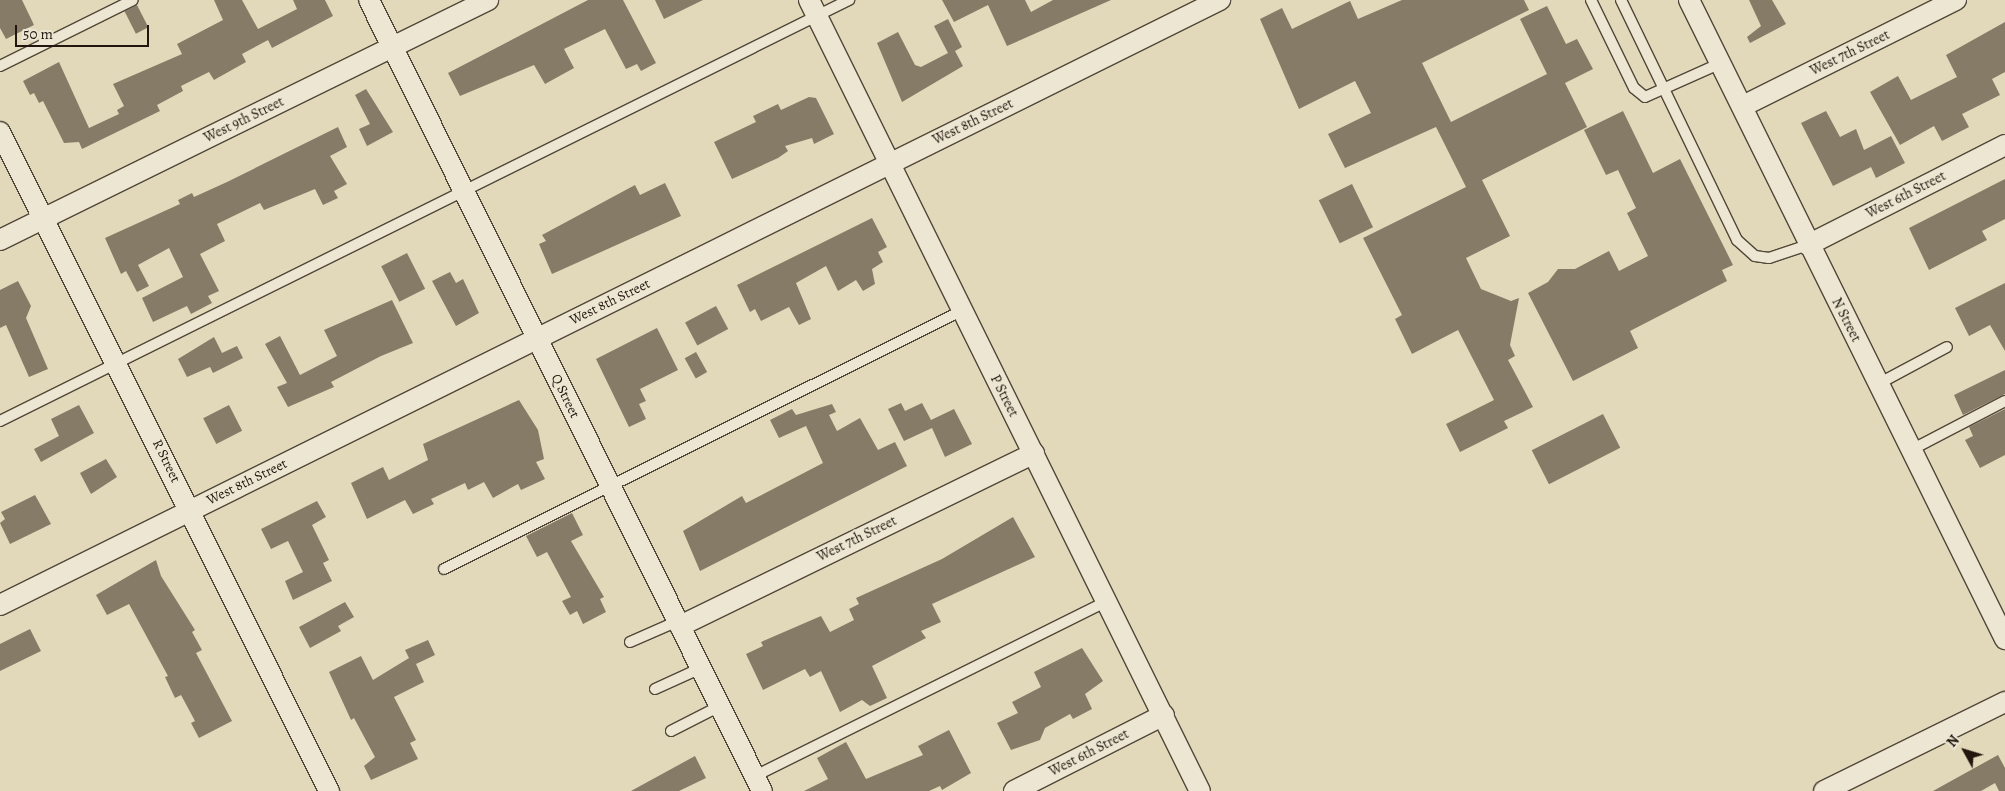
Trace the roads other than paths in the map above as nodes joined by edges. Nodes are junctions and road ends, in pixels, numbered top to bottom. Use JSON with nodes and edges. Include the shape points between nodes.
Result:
{"nodes":[{"id":1,"x":133,"y":0,"type":"edge"},
{"id":2,"x":369,"y":0,"type":"edge"},
{"id":3,"x":488,"y":0,"type":"edge"},
{"id":4,"x":849,"y":0,"type":"edge"},
{"id":5,"x":1220,"y":0,"type":"edge"},
{"id":6,"x":1591,"y":0,"type":"edge"},
{"id":7,"x":1621,"y":0,"type":"edge"},
{"id":8,"x":1689,"y":0,"type":"edge"},
{"id":9,"x":1956,"y":0,"type":"edge"},
{"id":10,"x":813,"y":8,"type":"edge"},
{"id":11,"x":392,"y":47,"type":"junction"},
{"id":12,"x":1721,"y":63,"type":"junction"},
{"id":13,"x":0,"y":66,"type":"edge"},
{"id":14,"x":1664,"y":90,"type":"junction"},
{"id":15,"x":1743,"y":106,"type":"junction"},
{"id":16,"x":0,"y":132,"type":"edge"},
{"id":17,"x":2005,"y":145,"type":"edge"},
{"id":18,"x":890,"y":163,"type":"junction"},
{"id":19,"x":464,"y":191,"type":"junction"},
{"id":20,"x":46,"y":218,"type":"junction"},
{"id":21,"x":0,"y":240,"type":"edge"},
{"id":22,"x":1808,"y":246,"type":"junction"},
{"id":23,"x":961,"y":311,"type":"junction"},
{"id":24,"x":537,"y":338,"type":"junction"},
{"id":25,"x":1947,"y":347,"type":"dead end"},
{"id":26,"x":118,"y":362,"type":"junction"},
{"id":27,"x":1878,"y":384,"type":"junction"},
{"id":28,"x":2005,"y":401,"type":"edge"},
{"id":29,"x":0,"y":421,"type":"edge"},
{"id":30,"x":1911,"y":450,"type":"junction"},
{"id":31,"x":1034,"y":453,"type":"junction"},
{"id":32,"x":610,"y":486,"type":"junction"},
{"id":33,"x":191,"y":510,"type":"junction"},
{"id":34,"x":444,"y":569,"type":"dead end"},
{"id":35,"x":1104,"y":603,"type":"junction"},
{"id":36,"x":0,"y":604,"type":"edge"},
{"id":37,"x":679,"y":624,"type":"junction"},
{"id":38,"x":2005,"y":639,"type":"edge"},
{"id":39,"x":630,"y":642,"type":"dead end"},
{"id":40,"x":701,"y":668,"type":"junction"},
{"id":41,"x":655,"y":689,"type":"dead end"},
{"id":42,"x":2005,"y":702,"type":"edge"},
{"id":43,"x":720,"y":706,"type":"junction"},
{"id":44,"x":1164,"y":716,"type":"junction"},
{"id":45,"x":671,"y":731,"type":"dead end"},
{"id":46,"x":758,"y":784,"type":"edge"},
{"id":47,"x":329,"y":791,"type":"edge"},
{"id":48,"x":1014,"y":791,"type":"edge"},
{"id":49,"x":1200,"y":791,"type":"edge"},
{"id":50,"x":1824,"y":791,"type":"edge"}],
"edges":[{"from":1,"to":13,"type":"lane"},
{"from":2,"to":11,"type":"street","name":"Q Street"},
{"from":3,"to":11,"type":"street","name":"West 9th Street"},
{"from":4,"to":10,"type":"lane"},
{"from":5,"to":18,"type":"street","name":"West 8th Street"},
{"from":6,"to":14,"type":"lane","via":[[1634,88],[1645,97]]},
{"from":7,"to":14,"type":"lane"},
{"from":8,"to":12,"type":"street","name":"N Street"},
{"from":9,"to":15,"type":"street","name":"West 7th Street"},
{"from":10,"to":18,"type":"street","name":"P Street"},
{"from":10,"to":19,"type":"lane"},
{"from":11,"to":19,"type":"street","name":"Q Street"},
{"from":11,"to":20,"type":"street","name":"West 9th Street"},
{"from":12,"to":14,"type":"lane"},
{"from":12,"to":15,"type":"street","name":"N Street"},
{"from":14,"to":22,"type":"lane","via":[[1737,240],[1755,256],[1769,258]]},
{"from":15,"to":22,"type":"street","name":"N Street"},
{"from":16,"to":20,"type":"street","name":"R Street"},
{"from":17,"to":22,"type":"street","name":"West 6th Street"},
{"from":18,"to":23,"type":"street","name":"P Street"},
{"from":18,"to":24,"type":"street","name":"West 8th Street"},
{"from":19,"to":24,"type":"street","name":"Q Street"},
{"from":19,"to":26,"type":"lane"},
{"from":20,"to":21,"type":"street","name":"West 9th Street"},
{"from":20,"to":26,"type":"street","name":"R Street"},
{"from":22,"to":27,"type":"street","name":"N Street"},
{"from":23,"to":31,"type":"street","name":"P Street"},
{"from":23,"to":32,"type":"lane"},
{"from":24,"to":32,"type":"street","name":"Q Street"},
{"from":24,"to":33,"type":"street","name":"West 8th Street"},
{"from":25,"to":27,"type":"lane"},
{"from":26,"to":29,"type":"lane"},
{"from":26,"to":33,"type":"street","name":"R Street"},
{"from":27,"to":30,"type":"street","name":"N Street"},
{"from":28,"to":30,"type":"lane"},
{"from":30,"to":38,"type":"street","name":"N Street"},
{"from":31,"to":35,"type":"street","name":"P Street"},
{"from":31,"to":37,"type":"street","name":"West 7th Street"},
{"from":32,"to":34,"type":"lane"},
{"from":32,"to":37,"type":"street","name":"Q Street"},
{"from":33,"to":36,"type":"street","name":"West 8th Street"},
{"from":33,"to":47,"type":"street","name":"R Street"},
{"from":35,"to":44,"type":"street","name":"P Street"},
{"from":35,"to":46,"type":"lane"},
{"from":37,"to":39,"type":"lane"},
{"from":37,"to":40,"type":"street","name":"Q Street"},
{"from":40,"to":41,"type":"lane"},
{"from":40,"to":43,"type":"street","name":"Q Street"},
{"from":42,"to":50,"type":"street"},
{"from":43,"to":45,"type":"lane"},
{"from":43,"to":46,"type":"street","name":"Q Street"},
{"from":44,"to":48,"type":"street","name":"West 6th Street"},
{"from":44,"to":49,"type":"street","name":"P Street"}]}
